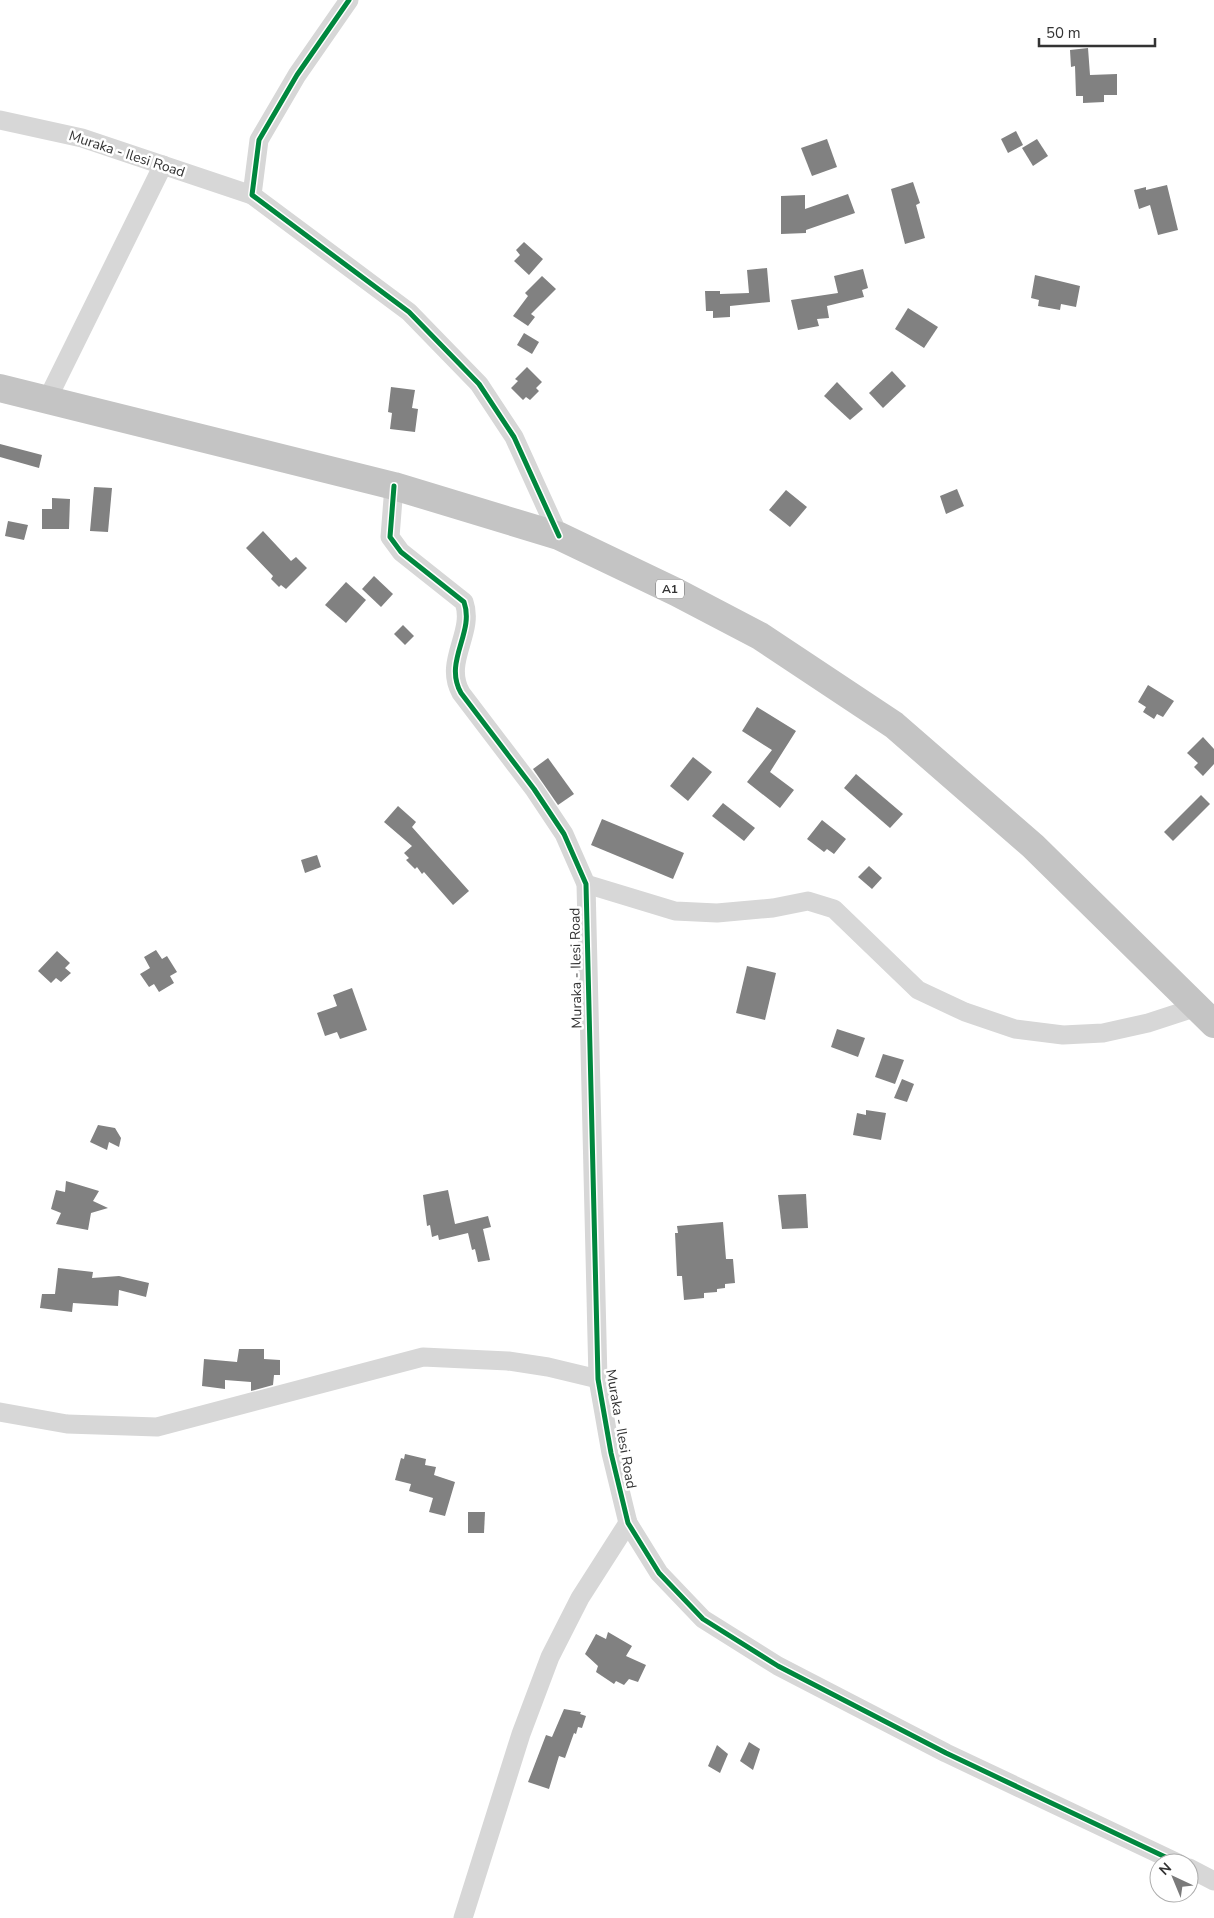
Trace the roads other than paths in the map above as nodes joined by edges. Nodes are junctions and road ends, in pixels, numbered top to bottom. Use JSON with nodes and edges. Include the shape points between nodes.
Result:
{"nodes":[{"id":1,"x":349,"y":0,"type":"edge"},
{"id":2,"x":0,"y":120,"type":"edge"},
{"id":3,"x":164,"y":165,"type":"junction"},
{"id":4,"x":252,"y":195,"type":"junction"},
{"id":5,"x":0,"y":388,"type":"edge"},
{"id":6,"x":47,"y":400,"type":"junction"},
{"id":7,"x":394,"y":486,"type":"junction"},
{"id":8,"x":558,"y":536,"type":"junction"},
{"id":9,"x":586,"y":884,"type":"junction"},
{"id":10,"x":1206,"y":1016,"type":"edge"},
{"id":11,"x":598,"y":1379,"type":"junction"},
{"id":12,"x":0,"y":1412,"type":"edge"},
{"id":13,"x":628,"y":1522,"type":"junction"},
{"id":14,"x":1157,"y":1853,"type":"edge"},
{"id":15,"x":1199,"y":1873,"type":"edge"},
{"id":16,"x":1214,"y":1881,"type":"edge"},
{"id":17,"x":463,"y":1918,"type":"edge"}],
"edges":[{"from":1,"to":4,"type":"street","via":[[297,75],[259,140]]},
{"from":2,"to":3,"type":"street","name":"Muraka - Ilesi Road","via":[[82,138]]},
{"from":3,"to":4,"type":"street","name":"Muraka - Ilesi Road"},
{"from":3,"to":6,"type":"street"},
{"from":4,"to":8,"type":"street","name":"Muraka - Ilesi Road","via":[[409,312],[479,384],[514,437]]},
{"from":5,"to":6,"type":"highway","number":"A1"},
{"from":6,"to":7,"type":"highway","number":"A1"},
{"from":7,"to":8,"type":"highway","number":"A1"},
{"from":7,"to":9,"type":"street","name":"Muraka - Ilesi Road","via":[[390,538],[401,552],[464,602],[468,614],[454,682],[564,834]]},
{"from":8,"to":10,"type":"highway","number":"A1","via":[[760,636],[894,725],[1033,846]]},
{"from":9,"to":10,"type":"street","via":[[675,911],[717,913],[808,901],[834,909],[918,990],[965,1012],[1015,1029],[1063,1035],[1103,1033],[1148,1023]]},
{"from":9,"to":11,"type":"street","name":"Muraka - Ilesi Road"},
{"from":11,"to":12,"type":"street","via":[[508,1361],[424,1357],[157,1427],[67,1424]]},
{"from":11,"to":13,"type":"street","name":"Muraka - Ilesi Road"},
{"from":13,"to":14,"type":"street","name":"Muraka - Ilesi Road","via":[[659,1574],[703,1619],[778,1666],[946,1753]]},
{"from":13,"to":17,"type":"street","via":[[580,1598],[550,1657],[521,1734]]},
{"from":15,"to":16,"type":"street"}]}
